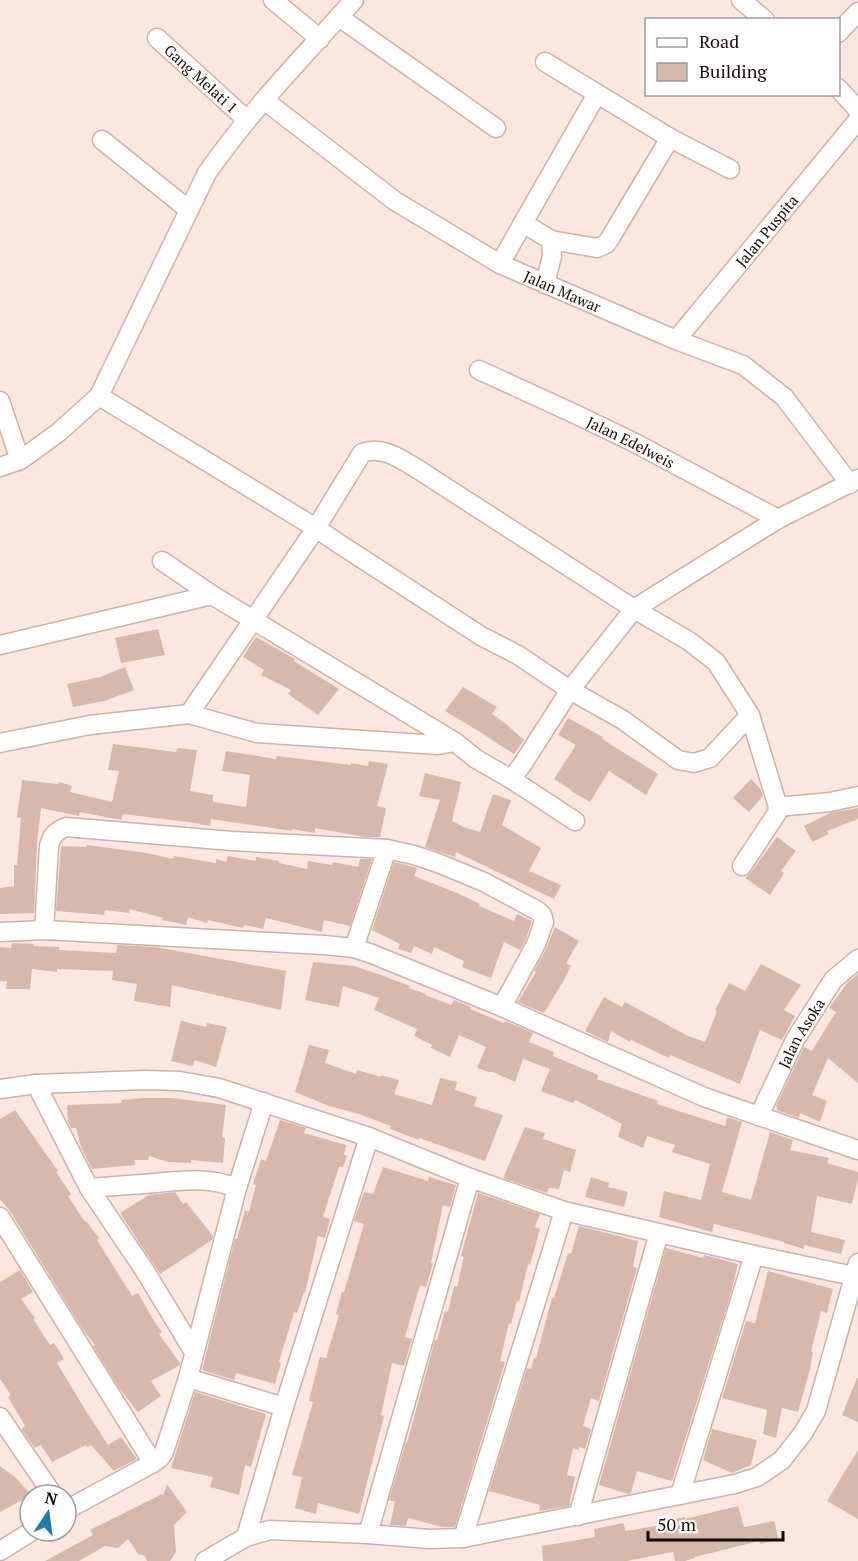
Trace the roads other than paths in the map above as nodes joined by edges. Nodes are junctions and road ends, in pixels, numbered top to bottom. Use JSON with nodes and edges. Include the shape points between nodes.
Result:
{"nodes":[{"id":1,"x":273,"y":0,"type":"edge"},
{"id":2,"x":354,"y":0,"type":"edge"},
{"id":3,"x":741,"y":0,"type":"edge"},
{"id":4,"x":858,"y":12,"type":"edge"},
{"id":5,"x":339,"y":17,"type":"junction"},
{"id":6,"x":763,"y":18,"type":"edge"},
{"id":7,"x":840,"y":31,"type":"edge"},
{"id":8,"x":157,"y":38,"type":"dead end"},
{"id":9,"x":320,"y":39,"type":"junction"},
{"id":10,"x":545,"y":62,"type":"dead end"},
{"id":11,"x":840,"y":90,"type":"edge"},
{"id":12,"x":597,"y":94,"type":"junction"},
{"id":13,"x":264,"y":100,"type":"junction"},
{"id":14,"x":858,"y":110,"type":"edge"},
{"id":15,"x":247,"y":120,"type":"junction"},
{"id":16,"x":858,"y":120,"type":"edge"},
{"id":17,"x":496,"y":128,"type":"dead end"},
{"id":18,"x":670,"y":138,"type":"junction"},
{"id":19,"x":102,"y":140,"type":"dead end"},
{"id":20,"x":730,"y":169,"type":"dead end"},
{"id":21,"x":189,"y":210,"type":"junction"},
{"id":22,"x":523,"y":223,"type":"junction"},
{"id":23,"x":551,"y":240,"type":"junction"},
{"id":24,"x":500,"y":264,"type":"junction"},
{"id":25,"x":545,"y":284,"type":"junction"},
{"id":26,"x":676,"y":340,"type":"junction"},
{"id":27,"x":479,"y":370,"type":"dead end"},
{"id":28,"x":99,"y":396,"type":"junction"},
{"id":29,"x":0,"y":401,"type":"edge"},
{"id":30,"x":20,"y":460,"type":"junction"},
{"id":31,"x":0,"y":467,"type":"edge"},
{"id":32,"x":854,"y":481,"type":"edge"},
{"id":33,"x":778,"y":519,"type":"junction"},
{"id":34,"x":316,"y":528,"type":"junction"},
{"id":35,"x":162,"y":561,"type":"dead end"},
{"id":36,"x":212,"y":595,"type":"junction"},
{"id":37,"x":634,"y":609,"type":"junction"},
{"id":38,"x":253,"y":619,"type":"junction"},
{"id":39,"x":0,"y":645,"type":"edge"},
{"id":40,"x":570,"y":690,"type":"junction"},
{"id":41,"x":189,"y":714,"type":"junction"},
{"id":42,"x":750,"y":716,"type":"junction"},
{"id":43,"x":454,"y":742,"type":"junction"},
{"id":44,"x":0,"y":743,"type":"edge"},
{"id":45,"x":511,"y":779,"type":"junction"},
{"id":46,"x":858,"y":796,"type":"edge"},
{"id":47,"x":778,"y":807,"type":"junction"},
{"id":48,"x":575,"y":821,"type":"dead end"},
{"id":49,"x":387,"y":849,"type":"junction"},
{"id":50,"x":742,"y":866,"type":"dead end"},
{"id":51,"x":44,"y":930,"type":"junction"},
{"id":52,"x":0,"y":932,"type":"edge"},
{"id":53,"x":354,"y":948,"type":"junction"},
{"id":54,"x":858,"y":959,"type":"edge"},
{"id":55,"x":502,"y":1007,"type":"junction"},
{"id":56,"x":36,"y":1084,"type":"junction"},
{"id":57,"x":0,"y":1089,"type":"edge"},
{"id":58,"x":264,"y":1102,"type":"junction"},
{"id":59,"x":759,"y":1116,"type":"junction"},
{"id":60,"x":369,"y":1137,"type":"junction"},
{"id":61,"x":858,"y":1150,"type":"edge"},
{"id":62,"x":470,"y":1178,"type":"junction"},
{"id":63,"x":89,"y":1188,"type":"junction"},
{"id":64,"x":237,"y":1188,"type":"junction"},
{"id":65,"x":564,"y":1211,"type":"junction"},
{"id":66,"x":0,"y":1217,"type":"edge"},
{"id":67,"x":659,"y":1233,"type":"junction"},
{"id":68,"x":754,"y":1256,"type":"junction"},
{"id":69,"x":857,"y":1272,"type":"edge"},
{"id":70,"x":195,"y":1352,"type":"junction"},
{"id":71,"x":188,"y":1378,"type":"junction"},
{"id":72,"x":284,"y":1407,"type":"junction"},
{"id":73,"x":0,"y":1417,"type":"edge"},
{"id":74,"x":153,"y":1463,"type":"junction"},
{"id":75,"x":45,"y":1483,"type":"edge"},
{"id":76,"x":680,"y":1495,"type":"junction"},
{"id":77,"x":78,"y":1504,"type":"edge"},
{"id":78,"x":578,"y":1516,"type":"junction"},
{"id":79,"x":368,"y":1534,"type":"junction"},
{"id":80,"x":246,"y":1537,"type":"junction"},
{"id":81,"x":463,"y":1538,"type":"junction"},
{"id":82,"x":18,"y":1540,"type":"edge"},
{"id":83,"x":0,"y":1551,"type":"edge"},
{"id":84,"x":205,"y":1561,"type":"edge"}],
"edges":[{"from":1,"to":9,"type":"street"},
{"from":2,"to":5,"type":"street"},
{"from":3,"to":6,"type":"street"},
{"from":4,"to":7,"type":"street"},
{"from":5,"to":9,"type":"street"},
{"from":5,"to":17,"type":"street"},
{"from":8,"to":15,"type":"street","name":"Gang Melati 1"},
{"from":9,"to":13,"type":"street"},
{"from":10,"to":12,"type":"street"},
{"from":11,"to":14,"type":"street"},
{"from":12,"to":18,"type":"street"},
{"from":12,"to":22,"type":"street"},
{"from":13,"to":15,"type":"street"},
{"from":13,"to":24,"type":"street","name":"Jalan Mawar","via":[[395,201]]},
{"from":15,"to":21,"type":"street","via":[[207,173]]},
{"from":16,"to":26,"type":"street","name":"Jalan Puspita"},
{"from":18,"to":20,"type":"street"},
{"from":18,"to":23,"type":"street","via":[[606,244],[597,248]]},
{"from":19,"to":21,"type":"street"},
{"from":21,"to":28,"type":"street"},
{"from":22,"to":23,"type":"street"},
{"from":22,"to":24,"type":"street"},
{"from":23,"to":25,"type":"street","via":[[552,256]]},
{"from":24,"to":25,"type":"street","name":"Jalan Mawar"},
{"from":25,"to":26,"type":"street","name":"Jalan Mawar"},
{"from":26,"to":32,"type":"street","name":"Jalan Mawar","via":[[743,365],[784,397]]},
{"from":27,"to":33,"type":"street","name":"Jalan Edelweis","via":[[633,442]]},
{"from":28,"to":30,"type":"street"},
{"from":28,"to":34,"type":"street"},
{"from":29,"to":30,"type":"street"},
{"from":30,"to":31,"type":"street"},
{"from":32,"to":33,"type":"street"},
{"from":33,"to":37,"type":"street"},
{"from":34,"to":37,"type":"street","via":[[362,453],[388,453]]},
{"from":34,"to":38,"type":"street"},
{"from":34,"to":40,"type":"street"},
{"from":35,"to":36,"type":"street"},
{"from":36,"to":38,"type":"street"},
{"from":36,"to":39,"type":"street"},
{"from":37,"to":40,"type":"street"},
{"from":37,"to":42,"type":"street","via":[[716,662]]},
{"from":38,"to":41,"type":"street"},
{"from":38,"to":43,"type":"street"},
{"from":40,"to":42,"type":"street","via":[[623,720],[678,760],[694,763],[710,758]]},
{"from":40,"to":45,"type":"street"},
{"from":41,"to":43,"type":"street","via":[[257,733],[438,745]]},
{"from":41,"to":44,"type":"street","via":[[90,725]]},
{"from":42,"to":47,"type":"street"},
{"from":43,"to":45,"type":"street"},
{"from":45,"to":48,"type":"street"},
{"from":46,"to":47,"type":"street"},
{"from":47,"to":50,"type":"street"},
{"from":49,"to":51,"type":"street","via":[[66,827],[57,831],[49,846]]},
{"from":49,"to":53,"type":"street"},
{"from":49,"to":55,"type":"street","via":[[438,862],[484,882],[542,915],[544,922],[536,944]]},
{"from":51,"to":52,"type":"street"},
{"from":51,"to":53,"type":"street"},
{"from":53,"to":55,"type":"street"},
{"from":54,"to":59,"type":"street","name":"Jalan Asoka","via":[[833,980],[795,1040]]},
{"from":55,"to":59,"type":"street","via":[[704,1097]]},
{"from":56,"to":57,"type":"street"},
{"from":56,"to":58,"type":"street","via":[[180,1081]]},
{"from":56,"to":63,"type":"street"},
{"from":58,"to":60,"type":"street"},
{"from":58,"to":64,"type":"street"},
{"from":59,"to":61,"type":"street"},
{"from":60,"to":62,"type":"street"},
{"from":60,"to":72,"type":"street"},
{"from":62,"to":65,"type":"street"},
{"from":62,"to":79,"type":"street"},
{"from":63,"to":64,"type":"street","via":[[180,1180],[208,1180]]},
{"from":63,"to":70,"type":"street"},
{"from":64,"to":70,"type":"street"},
{"from":65,"to":67,"type":"street"},
{"from":65,"to":81,"type":"street"},
{"from":66,"to":74,"type":"street"},
{"from":67,"to":68,"type":"street"},
{"from":67,"to":78,"type":"street"},
{"from":68,"to":69,"type":"street"},
{"from":68,"to":76,"type":"street"},
{"from":69,"to":76,"type":"street","via":[[816,1411],[782,1460],[757,1477]]},
{"from":70,"to":71,"type":"street"},
{"from":71,"to":72,"type":"street"},
{"from":71,"to":74,"type":"street","via":[[164,1452]]},
{"from":72,"to":80,"type":"street"},
{"from":73,"to":75,"type":"street"},
{"from":74,"to":77,"type":"street"},
{"from":76,"to":78,"type":"street"},
{"from":78,"to":81,"type":"street"},
{"from":79,"to":80,"type":"street","via":[[270,1530]]},
{"from":79,"to":81,"type":"street"},
{"from":80,"to":84,"type":"street"},
{"from":82,"to":83,"type":"street"}]}
